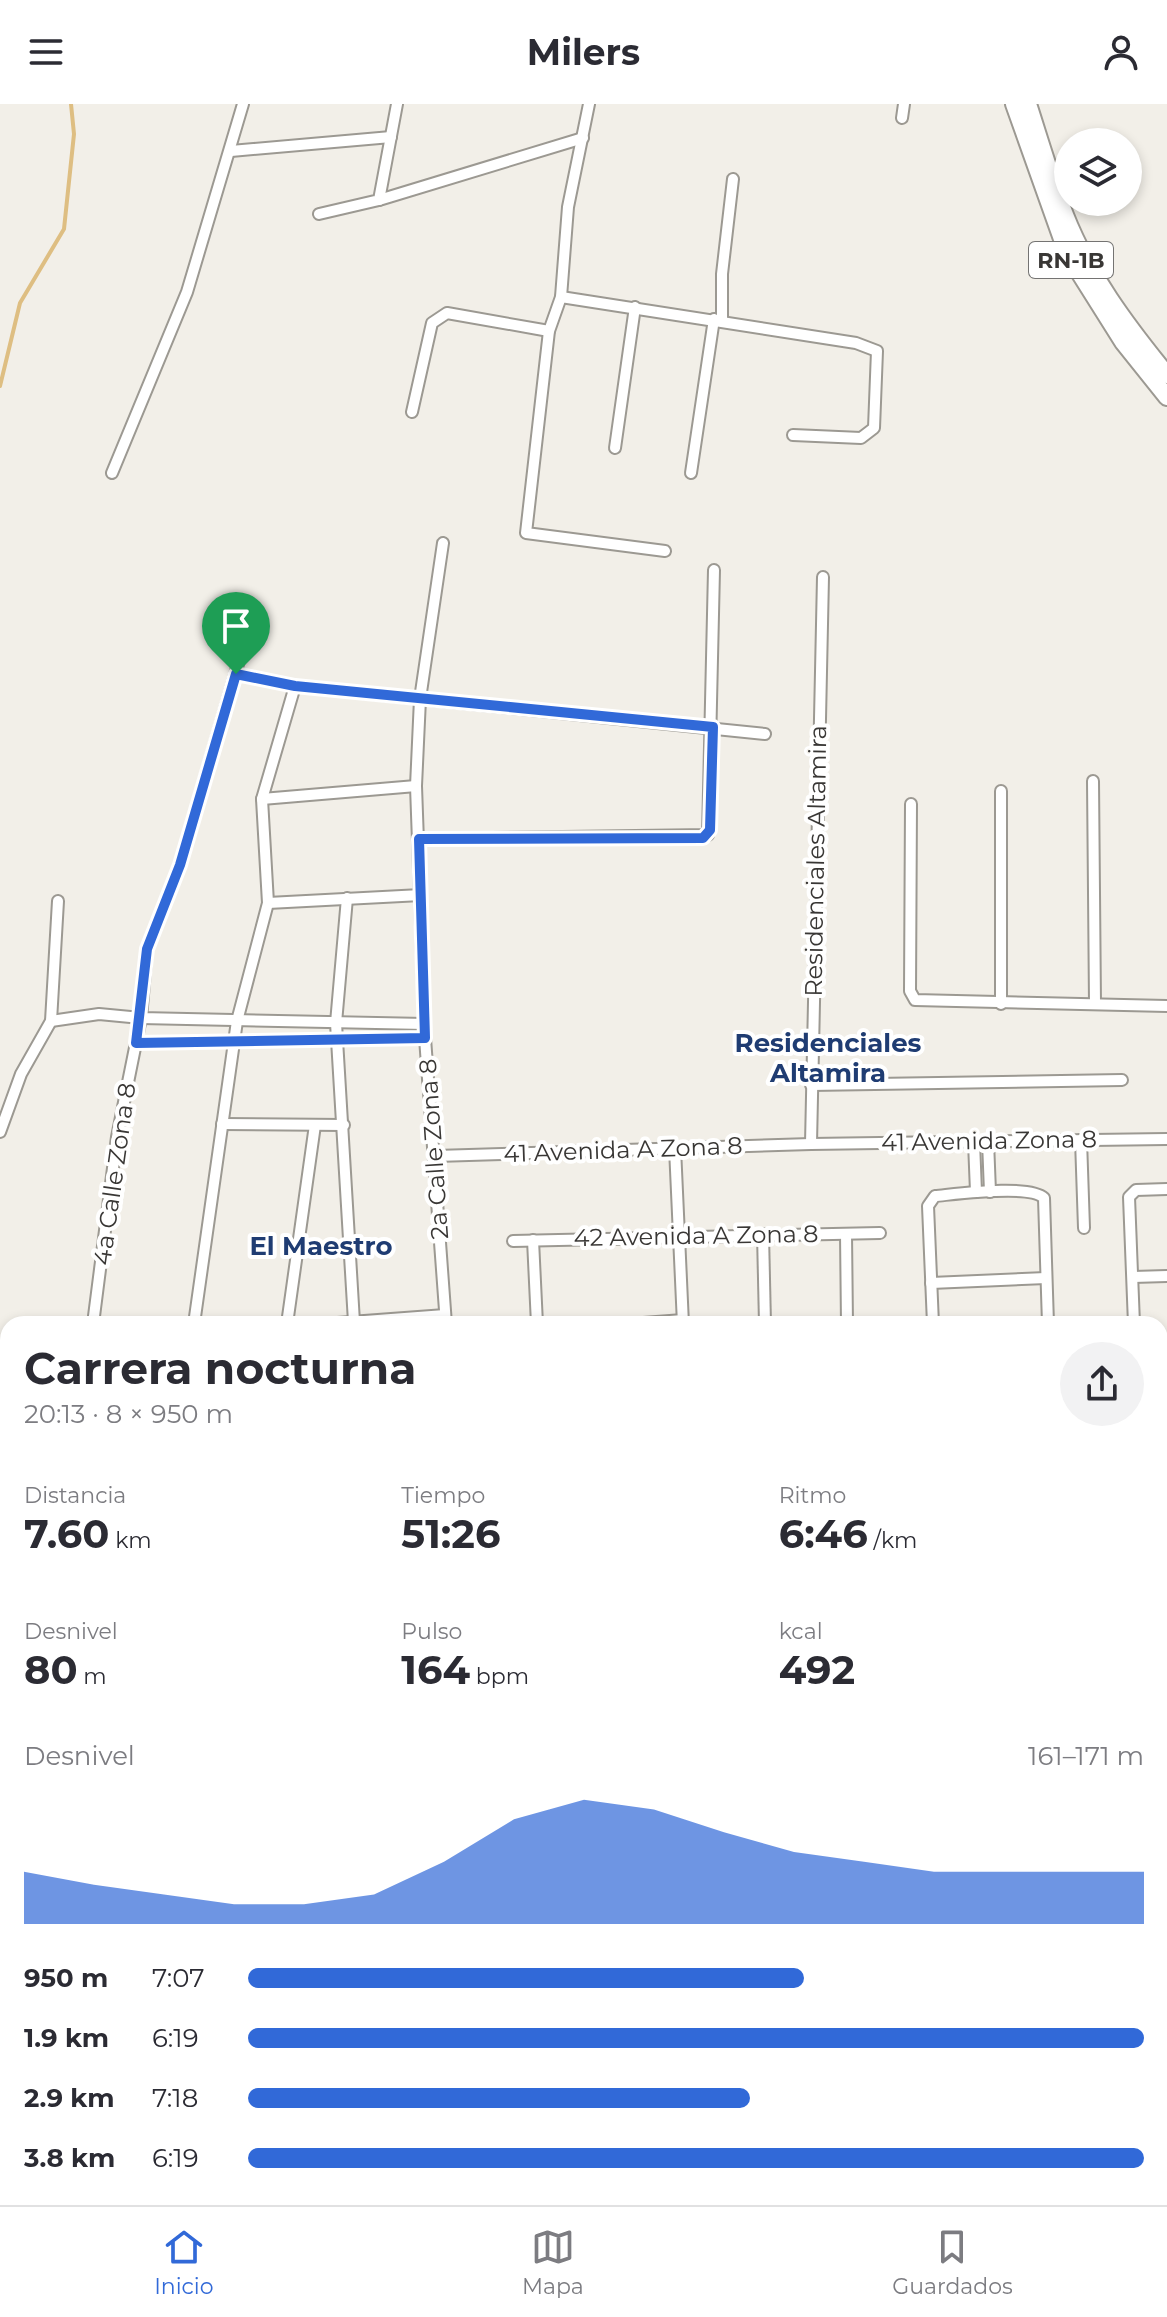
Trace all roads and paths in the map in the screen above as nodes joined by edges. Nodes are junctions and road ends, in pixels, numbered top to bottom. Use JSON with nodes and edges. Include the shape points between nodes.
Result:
{"nodes":[{"id":1,"x":243,"y":104,"type":"edge"},
{"id":2,"x":397,"y":104,"type":"edge"},
{"id":3,"x":589,"y":104,"type":"edge"},
{"id":4,"x":904,"y":104,"type":"edge"},
{"id":5,"x":1014,"y":104,"type":"edge"},
{"id":6,"x":1028,"y":104,"type":"edge"},
{"id":7,"x":902,"y":118,"type":"dead end"},
{"id":8,"x":391,"y":137,"type":"junction"},
{"id":9,"x":583,"y":138,"type":"junction"},
{"id":10,"x":231,"y":151,"type":"junction"},
{"id":11,"x":733,"y":179,"type":"dead end"},
{"id":12,"x":379,"y":200,"type":"junction"},
{"id":13,"x":319,"y":214,"type":"dead end"},
{"id":14,"x":561,"y":297,"type":"junction"},
{"id":15,"x":635,"y":307,"type":"junction"},
{"id":16,"x":718,"y":320,"type":"junction"},
{"id":17,"x":549,"y":331,"type":"junction"},
{"id":18,"x":1167,"y":375,"type":"edge"},
{"id":19,"x":1167,"y":397,"type":"edge"},
{"id":20,"x":412,"y":412,"type":"dead end"},
{"id":21,"x":793,"y":435,"type":"dead end"},
{"id":22,"x":615,"y":448,"type":"dead end"},
{"id":23,"x":112,"y":473,"type":"dead end"},
{"id":24,"x":691,"y":473,"type":"dead end"},
{"id":25,"x":443,"y":543,"type":"dead end"},
{"id":26,"x":665,"y":551,"type":"dead end"},
{"id":27,"x":714,"y":570,"type":"dead end"},
{"id":28,"x":823,"y":577,"type":"dead end"},
{"id":29,"x":254,"y":609,"type":"dead end"},
{"id":30,"x":236,"y":674,"type":"junction"},
{"id":31,"x":295,"y":686,"type":"junction"},
{"id":32,"x":420,"y":699,"type":"junction"},
{"id":33,"x":713,"y":727,"type":"junction"},
{"id":34,"x":765,"y":734,"type":"dead end"},
{"id":35,"x":1093,"y":781,"type":"dead end"},
{"id":36,"x":416,"y":786,"type":"junction"},
{"id":37,"x":1001,"y":791,"type":"dead end"},
{"id":38,"x":262,"y":799,"type":"junction"},
{"id":39,"x":911,"y":804,"type":"dead end"},
{"id":40,"x":419,"y":839,"type":"junction"},
{"id":41,"x":421,"y":895,"type":"junction"},
{"id":42,"x":347,"y":898,"type":"junction"},
{"id":43,"x":58,"y":901,"type":"dead end"},
{"id":44,"x":268,"y":903,"type":"junction"},
{"id":45,"x":1001,"y":1004,"type":"junction"},
{"id":46,"x":1095,"y":1004,"type":"junction"},
{"id":47,"x":1167,"y":1006,"type":"edge"},
{"id":48,"x":141,"y":1018,"type":"junction"},
{"id":49,"x":51,"y":1021,"type":"junction"},
{"id":50,"x":237,"y":1021,"type":"junction"},
{"id":51,"x":336,"y":1023,"type":"junction"},
{"id":52,"x":425,"y":1024,"type":"junction"},
{"id":53,"x":425,"y":1038,"type":"junction"},
{"id":54,"x":234,"y":1041,"type":"junction"},
{"id":55,"x":337,"y":1042,"type":"junction"},
{"id":56,"x":136,"y":1043,"type":"junction"},
{"id":57,"x":1122,"y":1080,"type":"dead end"},
{"id":58,"x":811,"y":1085,"type":"junction"},
{"id":59,"x":222,"y":1124,"type":"junction"},
{"id":60,"x":315,"y":1125,"type":"junction"},
{"id":61,"x":344,"y":1125,"type":"junction"},
{"id":62,"x":0,"y":1132,"type":"edge"},
{"id":63,"x":1167,"y":1139,"type":"edge"},
{"id":64,"x":1081,"y":1140,"type":"junction"},
{"id":65,"x":988,"y":1141,"type":"junction"},
{"id":66,"x":974,"y":1142,"type":"junction"},
{"id":67,"x":811,"y":1144,"type":"junction"},
{"id":68,"x":675,"y":1148,"type":"junction"},
{"id":69,"x":436,"y":1156,"type":"junction"},
{"id":70,"x":1167,"y":1189,"type":"edge"},
{"id":71,"x":976,"y":1192,"type":"junction"},
{"id":72,"x":990,"y":1192,"type":"junction"},
{"id":73,"x":1084,"y":1228,"type":"dead end"},
{"id":74,"x":880,"y":1233,"type":"dead end"},
{"id":75,"x":763,"y":1234,"type":"junction"},
{"id":76,"x":846,"y":1234,"type":"junction"},
{"id":77,"x":681,"y":1236,"type":"junction"},
{"id":78,"x":533,"y":1240,"type":"junction"},
{"id":79,"x":513,"y":1241,"type":"dead end"},
{"id":80,"x":1167,"y":1276,"type":"edge"},
{"id":81,"x":1133,"y":1277,"type":"junction"},
{"id":82,"x":1046,"y":1278,"type":"junction"},
{"id":83,"x":931,"y":1283,"type":"junction"},
{"id":84,"x":94,"y":1316,"type":"edge"},
{"id":85,"x":195,"y":1316,"type":"edge"},
{"id":86,"x":288,"y":1316,"type":"edge"},
{"id":87,"x":354,"y":1316,"type":"edge"},
{"id":88,"x":446,"y":1316,"type":"edge"},
{"id":89,"x":537,"y":1316,"type":"edge"},
{"id":90,"x":683,"y":1316,"type":"edge"},
{"id":91,"x":765,"y":1316,"type":"edge"},
{"id":92,"x":847,"y":1316,"type":"edge"},
{"id":93,"x":933,"y":1316,"type":"edge"},
{"id":94,"x":1048,"y":1316,"type":"edge"},
{"id":95,"x":1134,"y":1316,"type":"edge"}],
"edges":[{"from":1,"to":10,"type":"street"},
{"from":2,"to":8,"type":"street"},
{"from":3,"to":9,"type":"street"},
{"from":4,"to":7,"type":"street"},
{"from":5,"to":19,"type":"highway","number":"RN-1B","via":[[1067,253],[1123,342]]},
{"from":6,"to":18,"type":"highway","number":"RN-1B","via":[[1065,216],[1085,257]]},
{"from":8,"to":10,"type":"street"},
{"from":8,"to":12,"type":"street"},
{"from":9,"to":12,"type":"street"},
{"from":9,"to":14,"type":"street","via":[[568,207]]},
{"from":10,"to":23,"type":"street","via":[[187,292]]},
{"from":11,"to":16,"type":"street"},
{"from":12,"to":13,"type":"street"},
{"from":14,"to":15,"type":"street"},
{"from":14,"to":17,"type":"street"},
{"from":15,"to":16,"type":"street"},
{"from":15,"to":22,"type":"street"},
{"from":16,"to":21,"type":"street","via":[[877,351],[874,428],[869,435]]},
{"from":16,"to":24,"type":"street"},
{"from":17,"to":20,"type":"street","via":[[447,313],[437,317]]},
{"from":17,"to":26,"type":"street","via":[[526,533]]},
{"from":25,"to":32,"type":"street","name":"2a Calle Zona 8"},
{"from":27,"to":33,"type":"street"},
{"from":28,"to":58,"type":"street","name":"Residenciales Altamira"},
{"from":29,"to":30,"type":"street","name":"4a Calle Zona 8"},
{"from":30,"to":31,"type":"street"},
{"from":30,"to":48,"type":"street","name":"4a Calle Zona 8","via":[[180,865],[147,949]]},
{"from":31,"to":32,"type":"street"},
{"from":31,"to":38,"type":"street"},
{"from":32,"to":33,"type":"street"},
{"from":32,"to":36,"type":"street","name":"2a Calle Zona 8"},
{"from":33,"to":34,"type":"street"},
{"from":33,"to":40,"type":"street","via":[[710,830],[703,838]]},
{"from":35,"to":46,"type":"street"},
{"from":36,"to":38,"type":"street"},
{"from":36,"to":40,"type":"street","name":"2a Calle Zona 8"},
{"from":37,"to":45,"type":"street"},
{"from":38,"to":44,"type":"street"},
{"from":39,"to":45,"type":"street","via":[[912,998]]},
{"from":40,"to":41,"type":"street","name":"2a Calle Zona 8"},
{"from":41,"to":42,"type":"street"},
{"from":41,"to":52,"type":"street","name":"2a Calle Zona 8"},
{"from":42,"to":44,"type":"street"},
{"from":42,"to":51,"type":"street"},
{"from":43,"to":49,"type":"street"},
{"from":44,"to":50,"type":"street"},
{"from":45,"to":46,"type":"street"},
{"from":46,"to":47,"type":"street"},
{"from":48,"to":49,"type":"street","via":[[99,1014]]},
{"from":48,"to":50,"type":"street"},
{"from":48,"to":56,"type":"street","name":"4a Calle Zona 8"},
{"from":49,"to":62,"type":"street","via":[[21,1074]]},
{"from":50,"to":51,"type":"street"},
{"from":50,"to":54,"type":"street"},
{"from":51,"to":52,"type":"street"},
{"from":51,"to":55,"type":"street"},
{"from":52,"to":53,"type":"street","name":"2a Calle Zona 8"},
{"from":53,"to":55,"type":"street"},
{"from":53,"to":69,"type":"street","name":"2a Calle Zona 8"},
{"from":54,"to":55,"type":"street"},
{"from":54,"to":56,"type":"street"},
{"from":54,"to":59,"type":"street"},
{"from":55,"to":61,"type":"street"},
{"from":56,"to":84,"type":"street","name":"4a Calle Zona 8","via":[[117,1137]]},
{"from":57,"to":58,"type":"street"},
{"from":58,"to":67,"type":"street","name":"Residenciales Altamira"},
{"from":59,"to":60,"type":"street"},
{"from":59,"to":85,"type":"street"},
{"from":60,"to":61,"type":"street"},
{"from":60,"to":86,"type":"street"},
{"from":61,"to":87,"type":"street"},
{"from":63,"to":64,"type":"street","name":"41 Avenida Zona 8"},
{"from":64,"to":65,"type":"street","name":"41 Avenida Zona 8"},
{"from":64,"to":73,"type":"street"},
{"from":65,"to":66,"type":"street","name":"41 Avenida Zona 8"},
{"from":65,"to":72,"type":"street"},
{"from":66,"to":67,"type":"street","name":"41 Avenida Zona 8"},
{"from":66,"to":71,"type":"street"},
{"from":67,"to":68,"type":"street","name":"41 Avenida A Zona 8"},
{"from":68,"to":69,"type":"street","name":"41 Avenida A Zona 8"},
{"from":68,"to":77,"type":"street"},
{"from":69,"to":88,"type":"street","name":"2a Calle Zona 8"},
{"from":70,"to":81,"type":"street","via":[[1136,1190],[1129,1197]]},
{"from":71,"to":72,"type":"street"},
{"from":71,"to":83,"type":"street","via":[[931,1199]]},
{"from":72,"to":82,"type":"street","via":[[1037,1192],[1044,1198]]},
{"from":74,"to":76,"type":"street","name":"42 Avenida A Zona 8"},
{"from":75,"to":76,"type":"street","name":"42 Avenida A Zona 8"},
{"from":75,"to":77,"type":"street","name":"42 Avenida A Zona 8"},
{"from":75,"to":91,"type":"street"},
{"from":76,"to":92,"type":"street"},
{"from":77,"to":78,"type":"street","name":"42 Avenida A Zona 8"},
{"from":77,"to":90,"type":"street"},
{"from":78,"to":79,"type":"street","name":"42 Avenida A Zona 8"},
{"from":78,"to":89,"type":"street"},
{"from":80,"to":81,"type":"street"},
{"from":81,"to":95,"type":"street"},
{"from":82,"to":83,"type":"street"},
{"from":82,"to":94,"type":"street"},
{"from":83,"to":93,"type":"street"}]}
